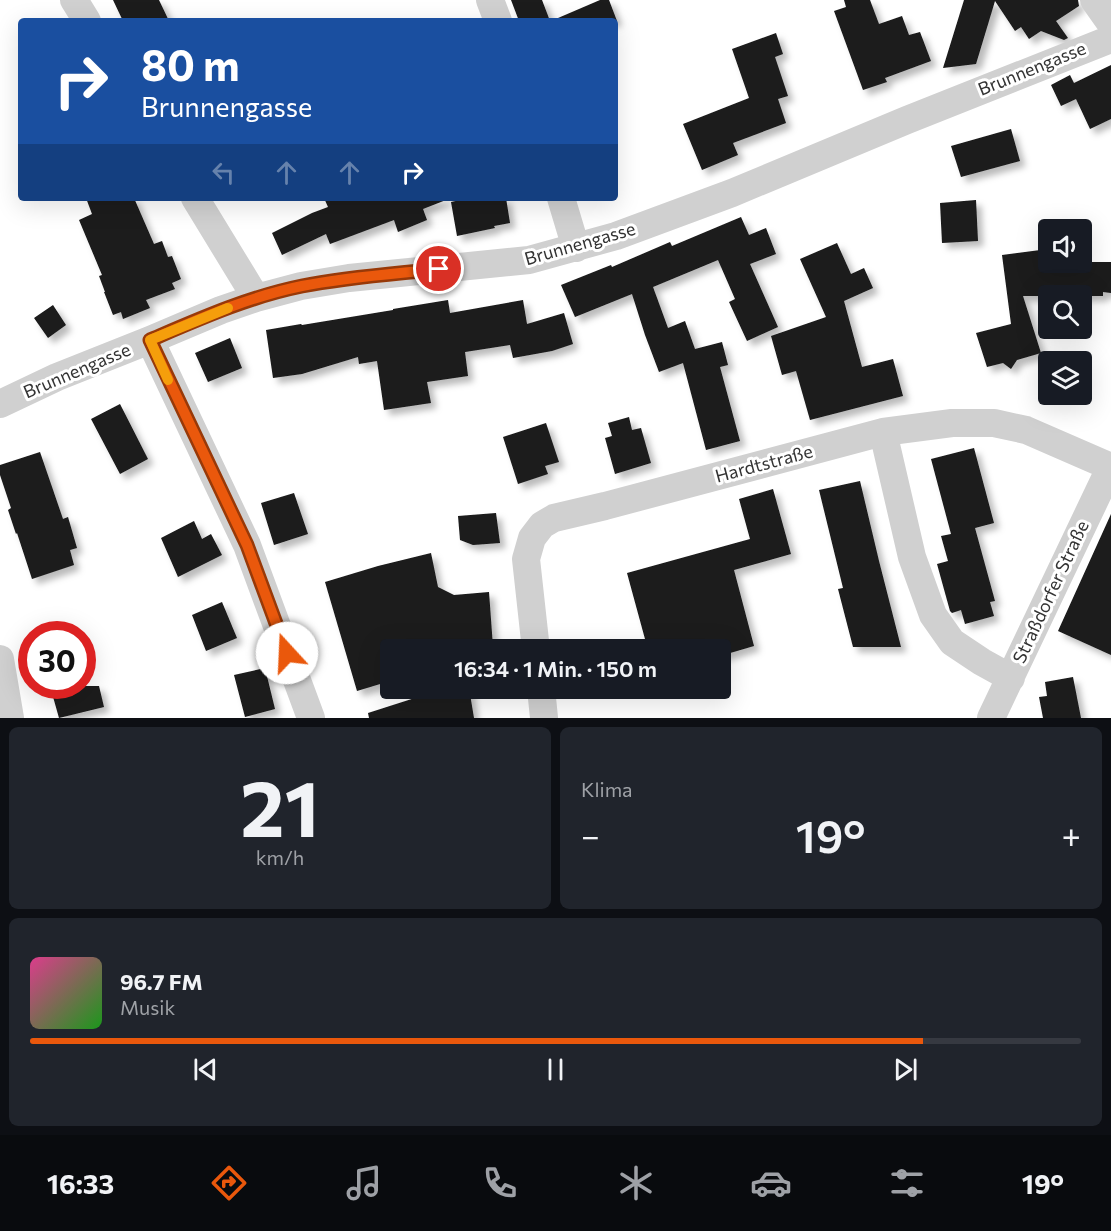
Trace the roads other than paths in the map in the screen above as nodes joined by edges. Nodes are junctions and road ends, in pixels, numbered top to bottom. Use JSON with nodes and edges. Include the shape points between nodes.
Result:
{"nodes":[{"id":1,"x":74,"y":0,"type":"edge"},
{"id":2,"x":490,"y":0,"type":"edge"},
{"id":3,"x":1094,"y":0,"type":"edge"},
{"id":4,"x":85,"y":18,"type":"edge"},
{"id":5,"x":497,"y":18,"type":"edge"},
{"id":6,"x":1111,"y":24,"type":"edge"},
{"id":7,"x":1111,"y":39,"type":"edge"},
{"id":8,"x":197,"y":201,"type":"edge"},
{"id":9,"x":562,"y":201,"type":"edge"},
{"id":10,"x":576,"y":248,"type":"junction"},
{"id":11,"x":256,"y":298,"type":"junction"},
{"id":12,"x":150,"y":340,"type":"junction"},
{"id":13,"x":0,"y":404,"type":"edge"},
{"id":14,"x":883,"y":432,"type":"junction"},
{"id":15,"x":1111,"y":467,"type":"edge"},
{"id":16,"x":535,"y":639,"type":"edge"},
{"id":17,"x":0,"y":659,"type":"edge"},
{"id":18,"x":1011,"y":678,"type":"junction"},
{"id":19,"x":542,"y":699,"type":"edge"},
{"id":20,"x":10,"y":718,"type":"edge"},
{"id":21,"x":311,"y":718,"type":"edge"},
{"id":22,"x":544,"y":718,"type":"edge"},
{"id":23,"x":991,"y":718,"type":"edge"}],
"edges":[{"from":1,"to":4,"type":"street"},
{"from":2,"to":5,"type":"street"},
{"from":3,"to":6,"type":"street"},
{"from":7,"to":10,"type":"street","name":"Brunnengasse","via":[[732,193]]},
{"from":8,"to":11,"type":"street"},
{"from":9,"to":10,"type":"street"},
{"from":10,"to":11,"type":"street","name":"Brunnengasse","via":[[529,260],[349,278]]},
{"from":11,"to":12,"type":"street","name":"Brunnengasse"},
{"from":12,"to":13,"type":"street","name":"Brunnengasse"},
{"from":12,"to":21,"type":"street","via":[[247,545]]},
{"from":14,"to":15,"type":"street","name":"Hardtstraße","via":[[952,423],[994,423],[1026,430]]},
{"from":14,"to":16,"type":"street","name":"Hardtstraße","via":[[554,518],[542,525],[532,538],[526,559]]},
{"from":14,"to":18,"type":"street","via":[[912,557],[933,615],[952,642]]},
{"from":15,"to":18,"type":"street","name":"Straßdorfer Straße"},
{"from":17,"to":20,"type":"street"},
{"from":18,"to":23,"type":"street","name":"Straßdorfer Straße"},
{"from":19,"to":22,"type":"street"}]}
